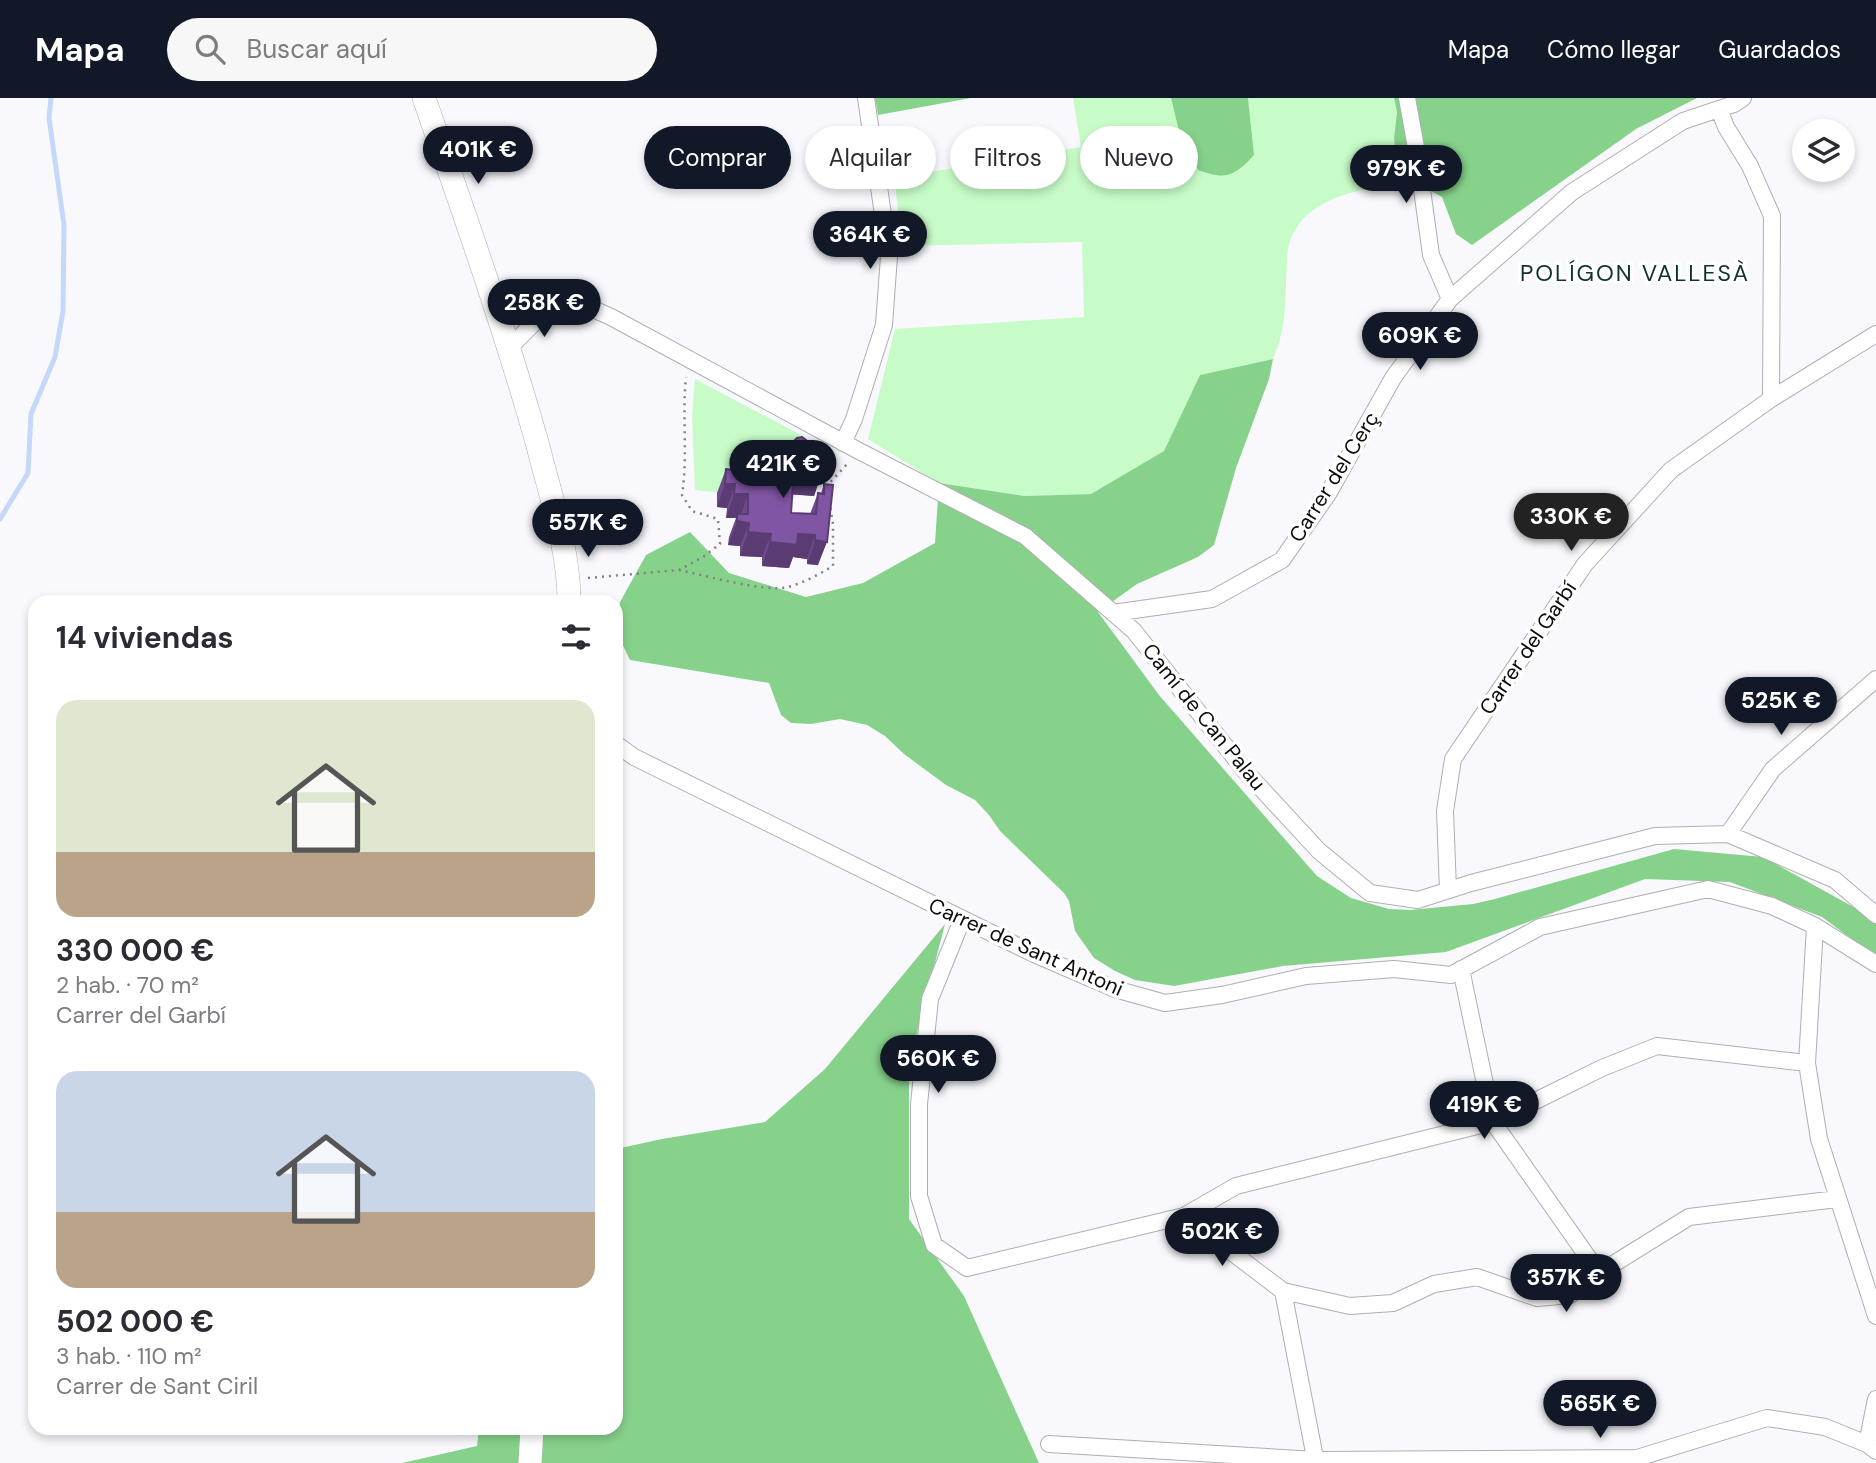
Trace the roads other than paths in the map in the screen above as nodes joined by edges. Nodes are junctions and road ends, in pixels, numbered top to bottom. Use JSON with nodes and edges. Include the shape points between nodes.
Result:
{"nodes":[{"id":1,"x":424,"y":98,"type":"edge"},
{"id":2,"x":866,"y":98,"type":"edge"},
{"id":3,"x":1407,"y":98,"type":"edge"},
{"id":4,"x":1743,"y":98,"type":"edge"},
{"id":5,"x":1718,"y":109,"type":"junction"},
{"id":6,"x":489,"y":289,"type":"junction"},
{"id":7,"x":1450,"y":299,"type":"junction"},
{"id":8,"x":558,"y":305,"type":"junction"},
{"id":9,"x":1876,"y":334,"type":"edge"},
{"id":10,"x":509,"y":348,"type":"junction"},
{"id":11,"x":1771,"y":400,"type":"junction"},
{"id":12,"x":844,"y":443,"type":"junction"},
{"id":13,"x":569,"y":591,"type":"edge"},
{"id":14,"x":1113,"y":613,"type":"junction"},
{"id":15,"x":1876,"y":679,"type":"edge"},
{"id":16,"x":623,"y":749,"type":"edge"},
{"id":17,"x":623,"y":756,"type":"edge"},
{"id":18,"x":634,"y":757,"type":"junction"},
{"id":19,"x":1728,"y":834,"type":"junction"},
{"id":20,"x":1448,"y":890,"type":"junction"},
{"id":21,"x":1876,"y":915,"type":"edge"},
{"id":22,"x":962,"y":920,"type":"junction"},
{"id":23,"x":1815,"y":926,"type":"junction"},
{"id":24,"x":1876,"y":964,"type":"edge"},
{"id":25,"x":1461,"y":969,"type":"junction"},
{"id":26,"x":1807,"y":1063,"type":"junction"},
{"id":27,"x":1493,"y":1122,"type":"junction"},
{"id":28,"x":1837,"y":1199,"type":"junction"},
{"id":29,"x":1184,"y":1216,"type":"junction"},
{"id":30,"x":1598,"y":1273,"type":"junction"},
{"id":31,"x":1283,"y":1291,"type":"junction"},
{"id":32,"x":1876,"y":1316,"type":"edge"},
{"id":33,"x":1876,"y":1399,"type":"edge"},
{"id":34,"x":531,"y":1435,"type":"edge"},
{"id":35,"x":1049,"y":1444,"type":"dead end"},
{"id":36,"x":1871,"y":1448,"type":"edge"},
{"id":37,"x":1316,"y":1462,"type":"edge"},
{"id":38,"x":530,"y":1463,"type":"edge"}],
"edges":[{"from":1,"to":6,"type":"main road"},
{"from":2,"to":12,"type":"street","via":[[889,256],[884,325]]},
{"from":3,"to":7,"type":"street","via":[[1431,255]]},
{"from":4,"to":5,"type":"street","name":"Carrer del Cerç"},
{"from":5,"to":7,"type":"street","name":"Carrer del Cerç","via":[[1683,121],[1572,192]]},
{"from":5,"to":11,"type":"street","via":[[1772,216]]},
{"from":6,"to":8,"type":"street","name":"Camí de Can Palau","via":[[524,306]]},
{"from":6,"to":10,"type":"main road"},
{"from":7,"to":14,"type":"street","name":"Carrer del Cerç","via":[[1393,378],[1328,494],[1282,560],[1212,599]]},
{"from":8,"to":10,"type":"street"},
{"from":8,"to":12,"type":"street","name":"Camí de Can Palau","via":[[584,305],[611,317]]},
{"from":9,"to":11,"type":"street","name":"Carrer del Garbí"},
{"from":10,"to":13,"type":"main road","via":[[558,522]]},
{"from":11,"to":20,"type":"street","name":"Carrer del Garbí","via":[[1671,470],[1585,564],[1453,760],[1445,811]]},
{"from":12,"to":14,"type":"street","name":"Camí de Can Palau","via":[[1026,536]]},
{"from":14,"to":20,"type":"street","name":"Camí de Can Palau","via":[[1134,631],[1246,772],[1319,851],[1370,893],[1418,900]]},
{"from":15,"to":19,"type":"street","via":[[1773,769]]},
{"from":16,"to":18,"type":"street","name":"Carrer de Sant Antoni"},
{"from":17,"to":18,"type":"street","name":"Carrer de Sant Antoni"},
{"from":18,"to":22,"type":"street","name":"Carrer de Sant Antoni"},
{"from":19,"to":20,"type":"street","name":"Camí de Can Palau","via":[[1655,836]]},
{"from":19,"to":21,"type":"street","name":"Camí de Can Palau","via":[[1835,880]]},
{"from":22,"to":25,"type":"street","name":"Carrer de Sant Antoni","via":[[1115,989],[1165,1003],[1306,976],[1394,969],[1451,975]]},
{"from":22,"to":29,"type":"street","via":[[930,999],[919,1104],[919,1196],[934,1245],[967,1268]]},
{"from":23,"to":24,"type":"street","name":"Carrer de Sant Antoni"},
{"from":23,"to":25,"type":"street","name":"Carrer de Sant Antoni","via":[[1772,906],[1708,889],[1541,927]]},
{"from":23,"to":26,"type":"street"},
{"from":25,"to":27,"type":"street"},
{"from":26,"to":27,"type":"street","via":[[1657,1046]]},
{"from":26,"to":28,"type":"street","via":[[1819,1139]]},
{"from":27,"to":29,"type":"street","via":[[1236,1186]]},
{"from":27,"to":30,"type":"street"},
{"from":28,"to":30,"type":"street","via":[[1689,1217]]},
{"from":28,"to":32,"type":"street"},
{"from":29,"to":31,"type":"street"},
{"from":30,"to":31,"type":"street","via":[[1570,1295],[1538,1298],[1476,1277],[1434,1284],[1394,1303],[1350,1306]]},
{"from":31,"to":37,"type":"street"},
{"from":33,"to":36,"type":"street"},
{"from":34,"to":38,"type":"main road"},
{"from":35,"to":37,"type":"street"},
{"from":36,"to":37,"type":"street","via":[[1825,1427],[1766,1418],[1637,1458]]}]}
